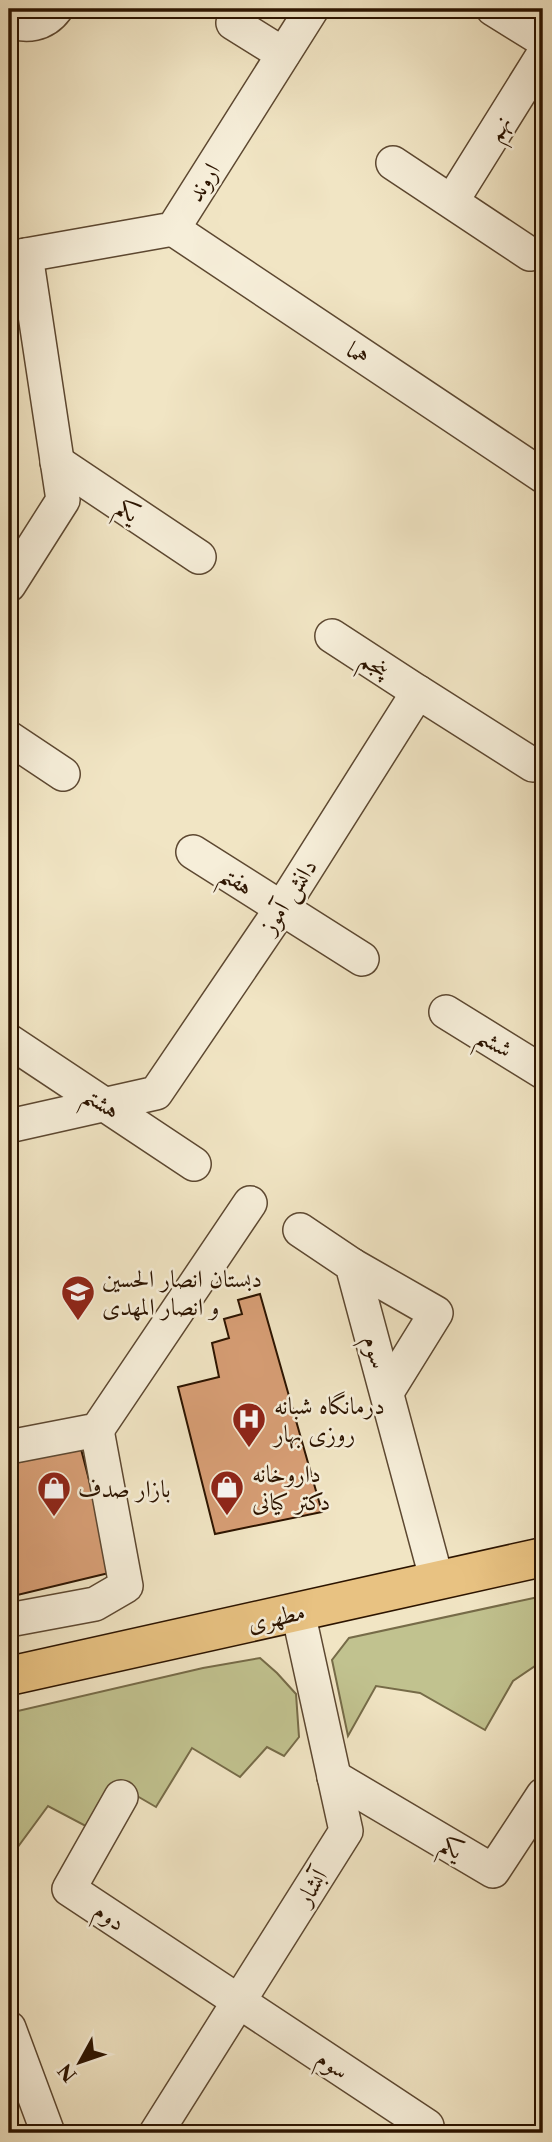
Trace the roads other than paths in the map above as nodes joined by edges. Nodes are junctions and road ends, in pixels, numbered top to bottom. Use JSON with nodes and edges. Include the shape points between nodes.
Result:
{"nodes":[{"id":1,"x":56,"y":9,"type":"edge"},
{"id":2,"x":312,"y":9,"type":"edge"},
{"id":3,"x":493,"y":9,"type":"edge"},
{"id":4,"x":9,"y":19,"type":"edge"},
{"id":5,"x":233,"y":23,"type":"dead end"},
{"id":6,"x":543,"y":40,"type":"edge"},
{"id":7,"x":283,"y":54,"type":"junction"},
{"id":8,"x":543,"y":55,"type":"edge"},
{"id":9,"x":393,"y":163,"type":"dead end"},
{"id":10,"x":452,"y":201,"type":"junction"},
{"id":11,"x":173,"y":229,"type":"junction"},
{"id":12,"x":530,"y":254,"type":"dead end"},
{"id":13,"x":18,"y":256,"type":"edge"},
{"id":14,"x":57,"y":462,"type":"junction"},
{"id":15,"x":543,"y":476,"type":"edge"},
{"id":16,"x":199,"y":557,"type":"dead end"},
{"id":17,"x":9,"y":585,"type":"edge"},
{"id":18,"x":332,"y":636,"type":"dead end"},
{"id":19,"x":418,"y":692,"type":"junction"},
{"id":20,"x":9,"y":738,"type":"edge"},
{"id":21,"x":543,"y":762,"type":"edge"},
{"id":22,"x":63,"y":774,"type":"dead end"},
{"id":23,"x":193,"y":852,"type":"dead end"},
{"id":24,"x":281,"y":909,"type":"junction"},
{"id":25,"x":362,"y":959,"type":"dead end"},
{"id":26,"x":446,"y":1012,"type":"dead end"},
{"id":27,"x":9,"y":1041,"type":"edge"},
{"id":28,"x":539,"y":1062,"type":"edge"},
{"id":29,"x":105,"y":1104,"type":"junction"},
{"id":30,"x":9,"y":1126,"type":"edge"},
{"id":31,"x":194,"y":1164,"type":"dead end"},
{"id":32,"x":250,"y":1203,"type":"dead end"},
{"id":33,"x":300,"y":1230,"type":"dead end"},
{"id":34,"x":352,"y":1265,"type":"junction"},
{"id":35,"x":387,"y":1392,"type":"junction"},
{"id":36,"x":97,"y":1430,"type":"junction"},
{"id":37,"x":9,"y":1447,"type":"edge"},
{"id":38,"x":543,"y":1557,"type":"edge"},
{"id":39,"x":437,"y":1581,"type":"junction"},
{"id":40,"x":298,"y":1612,"type":"junction"},
{"id":41,"x":9,"y":1620,"type":"edge"},
{"id":42,"x":9,"y":1676,"type":"edge"},
{"id":43,"x":334,"y":1777,"type":"junction"},
{"id":44,"x":543,"y":1796,"type":"edge"},
{"id":45,"x":121,"y":1797,"type":"dead end"},
{"id":46,"x":239,"y":2002,"type":"junction"},
{"id":47,"x":9,"y":2028,"type":"edge"},
{"id":48,"x":427,"y":2126,"type":"dead end"},
{"id":49,"x":48,"y":2133,"type":"edge"},
{"id":50,"x":156,"y":2133,"type":"edge"}],
"edges":[{"from":1,"to":4,"type":"street","via":[[33,25]]},
{"from":2,"to":7,"type":"street","name":"اروند"},
{"from":3,"to":6,"type":"street"},
{"from":5,"to":7,"type":"street"},
{"from":7,"to":11,"type":"street","name":"اروند"},
{"from":8,"to":10,"type":"street","name":"نهم"},
{"from":9,"to":10,"type":"street"},
{"from":10,"to":12,"type":"street"},
{"from":11,"to":13,"type":"street","name":"اروند"},
{"from":11,"to":15,"type":"street","name":"هما"},
{"from":13,"to":14,"type":"street","name":"اروند"},
{"from":14,"to":16,"type":"street","name":"یکم"},
{"from":14,"to":17,"type":"street","name":"اروند","via":[[62,500]]},
{"from":18,"to":19,"type":"street","name":"پنجم"},
{"from":19,"to":21,"type":"street","via":[[533,765]]},
{"from":19,"to":24,"type":"street","name":"دانش آموز"},
{"from":20,"to":22,"type":"street"},
{"from":23,"to":24,"type":"street","name":"هفتم"},
{"from":24,"to":25,"type":"street"},
{"from":24,"to":29,"type":"street","name":"دانش آموز","via":[[156,1093]]},
{"from":26,"to":28,"type":"street","name":"ششم"},
{"from":27,"to":29,"type":"street","name":"هشتم"},
{"from":29,"to":30,"type":"street","name":"دانش آموز"},
{"from":29,"to":31,"type":"street","name":"هشتم"},
{"from":32,"to":36,"type":"street"},
{"from":33,"to":34,"type":"street"},
{"from":34,"to":35,"type":"street","name":"سوم"},
{"from":34,"to":35,"type":"street","via":[[436,1314]]},
{"from":35,"to":39,"type":"street","name":"سوم"},
{"from":36,"to":37,"type":"street"},
{"from":36,"to":41,"type":"street","via":[[126,1586],[95,1604]]},
{"from":38,"to":39,"type":"main road","name":"مطهری"},
{"from":39,"to":40,"type":"main road","name":"مطهری"},
{"from":40,"to":42,"type":"main road","name":"مطهری"},
{"from":40,"to":43,"type":"street","name":"آبشار"},
{"from":43,"to":44,"type":"street","name":"یکم","via":[[493,1871]]},
{"from":43,"to":46,"type":"street","name":"آبشار","via":[[346,1831]]},
{"from":45,"to":46,"type":"street","name":"دوم","via":[[69,1889]]},
{"from":46,"to":48,"type":"street","name":"سوم"},
{"from":46,"to":50,"type":"street","name":"آبشار"},
{"from":47,"to":49,"type":"street"}]}
